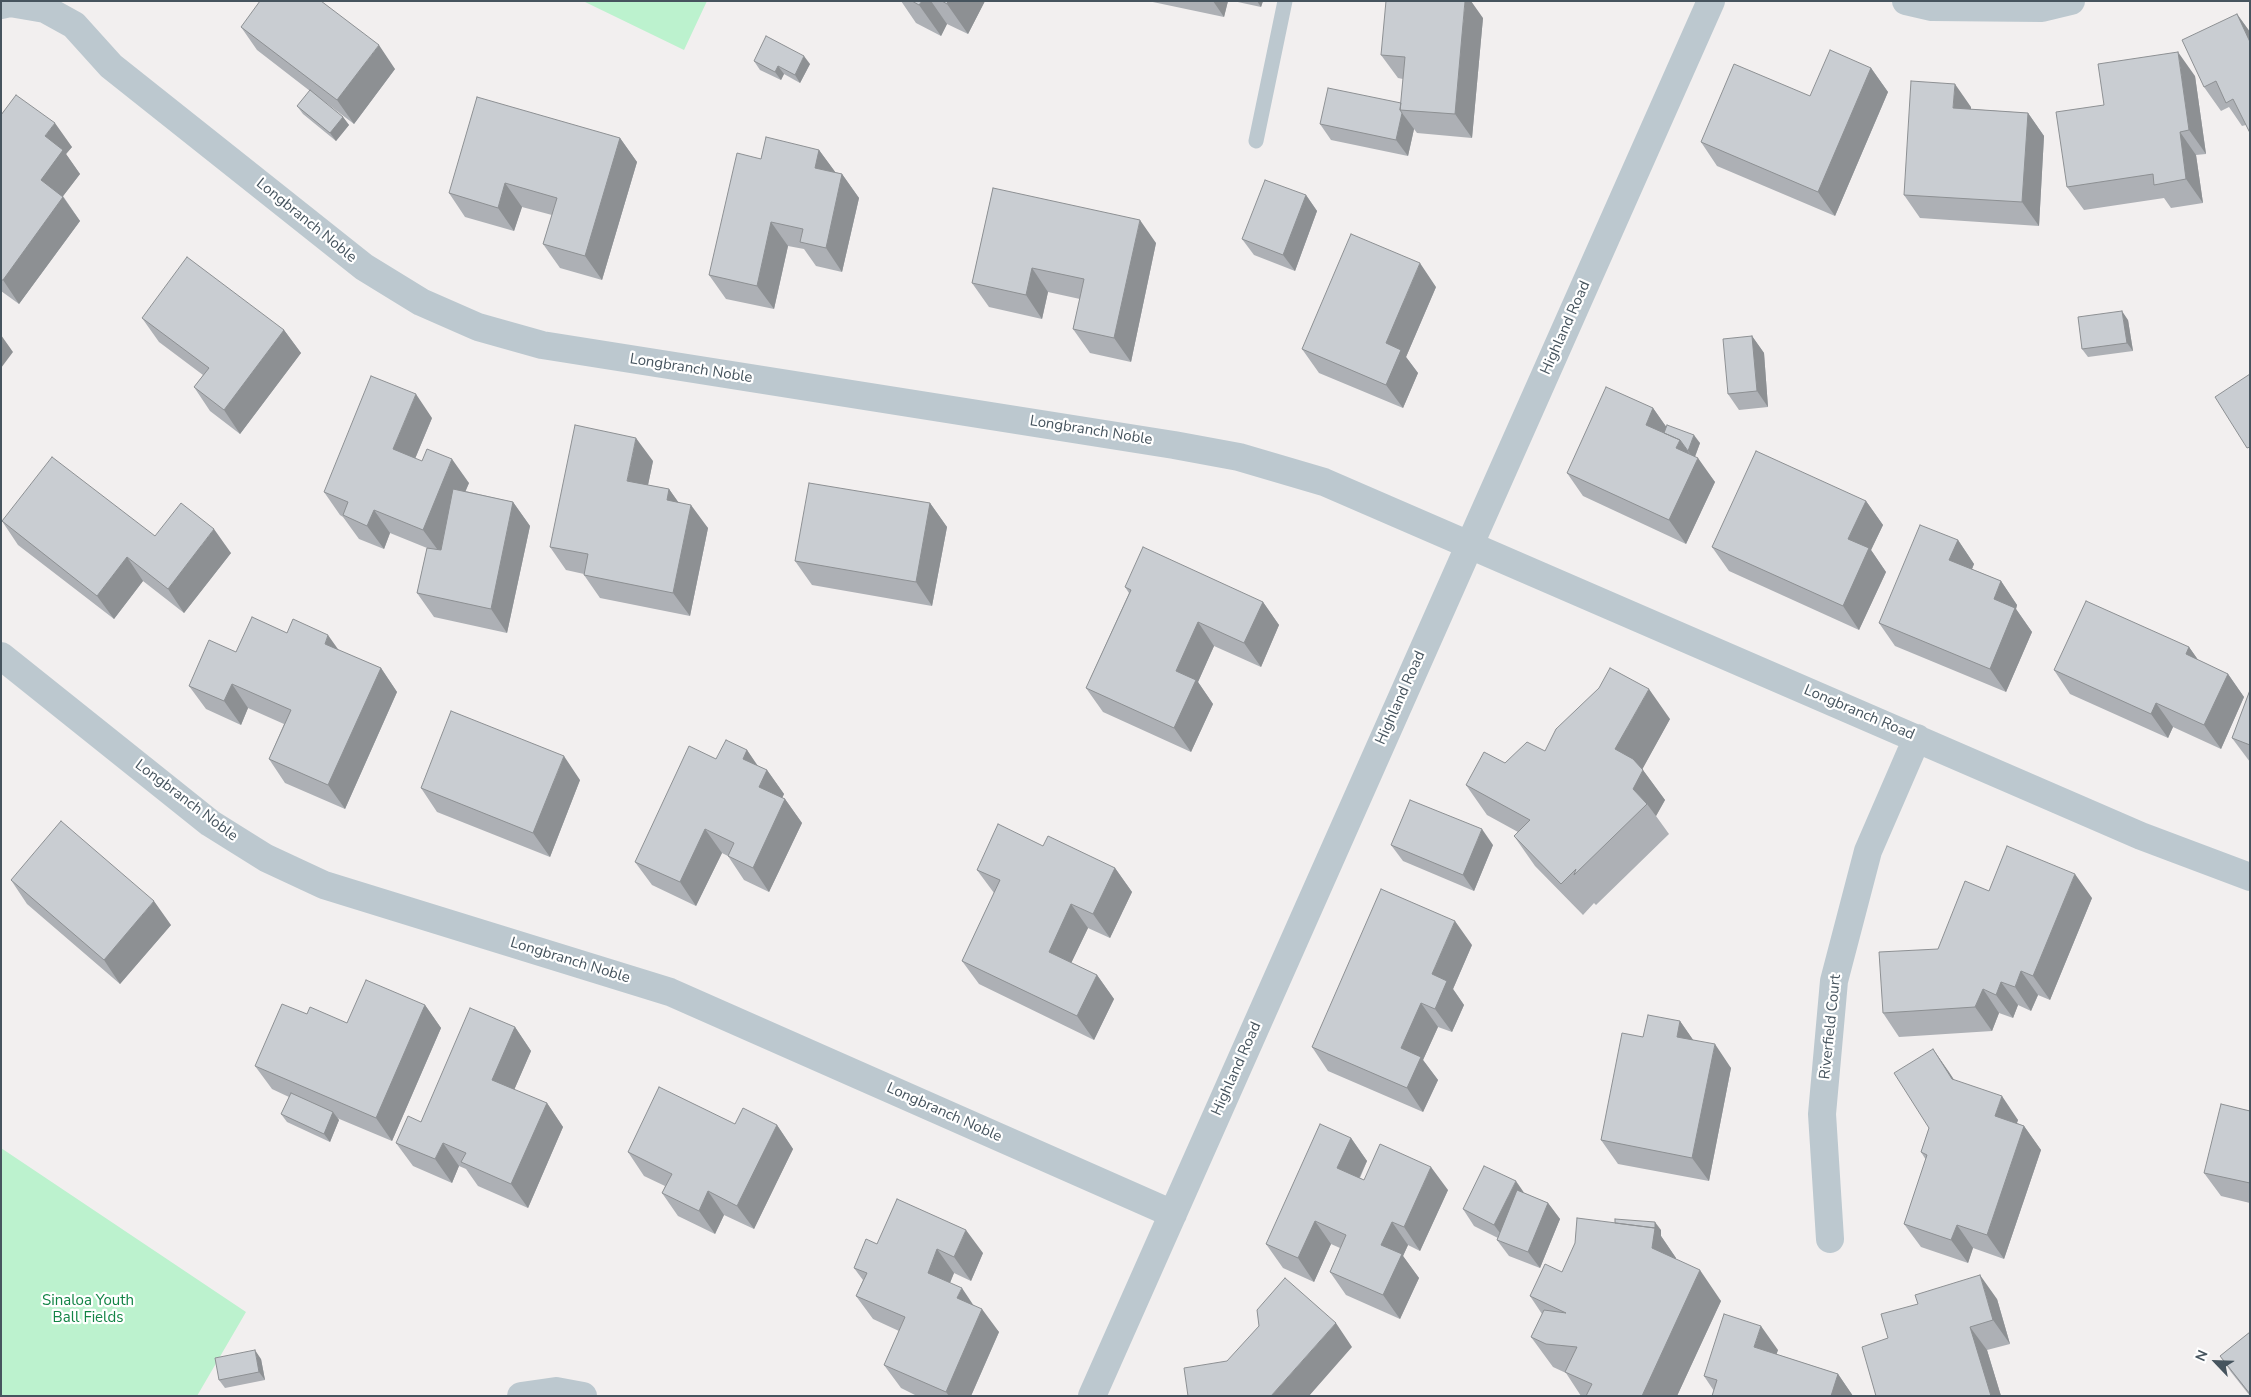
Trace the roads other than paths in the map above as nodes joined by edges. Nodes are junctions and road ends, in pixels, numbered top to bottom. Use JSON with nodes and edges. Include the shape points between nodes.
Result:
{"nodes":[{"id":1,"x":1285,"y":1,"type":"edge"},
{"id":2,"x":1711,"y":1,"type":"edge"},
{"id":3,"x":1906,"y":1,"type":"edge"},
{"id":4,"x":2071,"y":1,"type":"edge"},
{"id":5,"x":1,"y":5,"type":"edge"},
{"id":6,"x":1256,"y":141,"type":"dead end"},
{"id":7,"x":1470,"y":544,"type":"junction"},
{"id":8,"x":1,"y":656,"type":"edge"},
{"id":9,"x":1917,"y":738,"type":"junction"},
{"id":10,"x":2250,"y":877,"type":"edge"},
{"id":11,"x":1173,"y":1214,"type":"junction"},
{"id":12,"x":1830,"y":1239,"type":"dead end"},
{"id":13,"x":521,"y":1396,"type":"edge"},
{"id":14,"x":583,"y":1396,"type":"edge"},
{"id":15,"x":1092,"y":1396,"type":"edge"}],
"edges":[{"from":1,"to":6,"type":"lane"},
{"from":2,"to":7,"type":"street","name":"Highland Road"},
{"from":3,"to":4,"type":"street","via":[[1932,7],[2042,8]]},
{"from":5,"to":7,"type":"street","name":"Longbranch Noble","via":[[45,9],[74,25],[111,66],[364,267],[421,302],[478,327],[542,346],[1174,444],[1239,458],[1324,482]]},
{"from":7,"to":9,"type":"street","name":"Longbranch Road"},
{"from":7,"to":11,"type":"street","name":"Highland Road"},
{"from":8,"to":11,"type":"street","name":"Longbranch Noble","via":[[210,823],[266,858],[324,885],[670,992]]},
{"from":9,"to":10,"type":"street","name":"Longbranch Road","via":[[2141,836]]},
{"from":9,"to":12,"type":"street","name":"Riverfield Court","via":[[1868,851],[1834,981],[1822,1114]]},
{"from":11,"to":15,"type":"street","name":"Highland Road"},
{"from":13,"to":14,"type":"street","via":[[556,1391]]}]}
